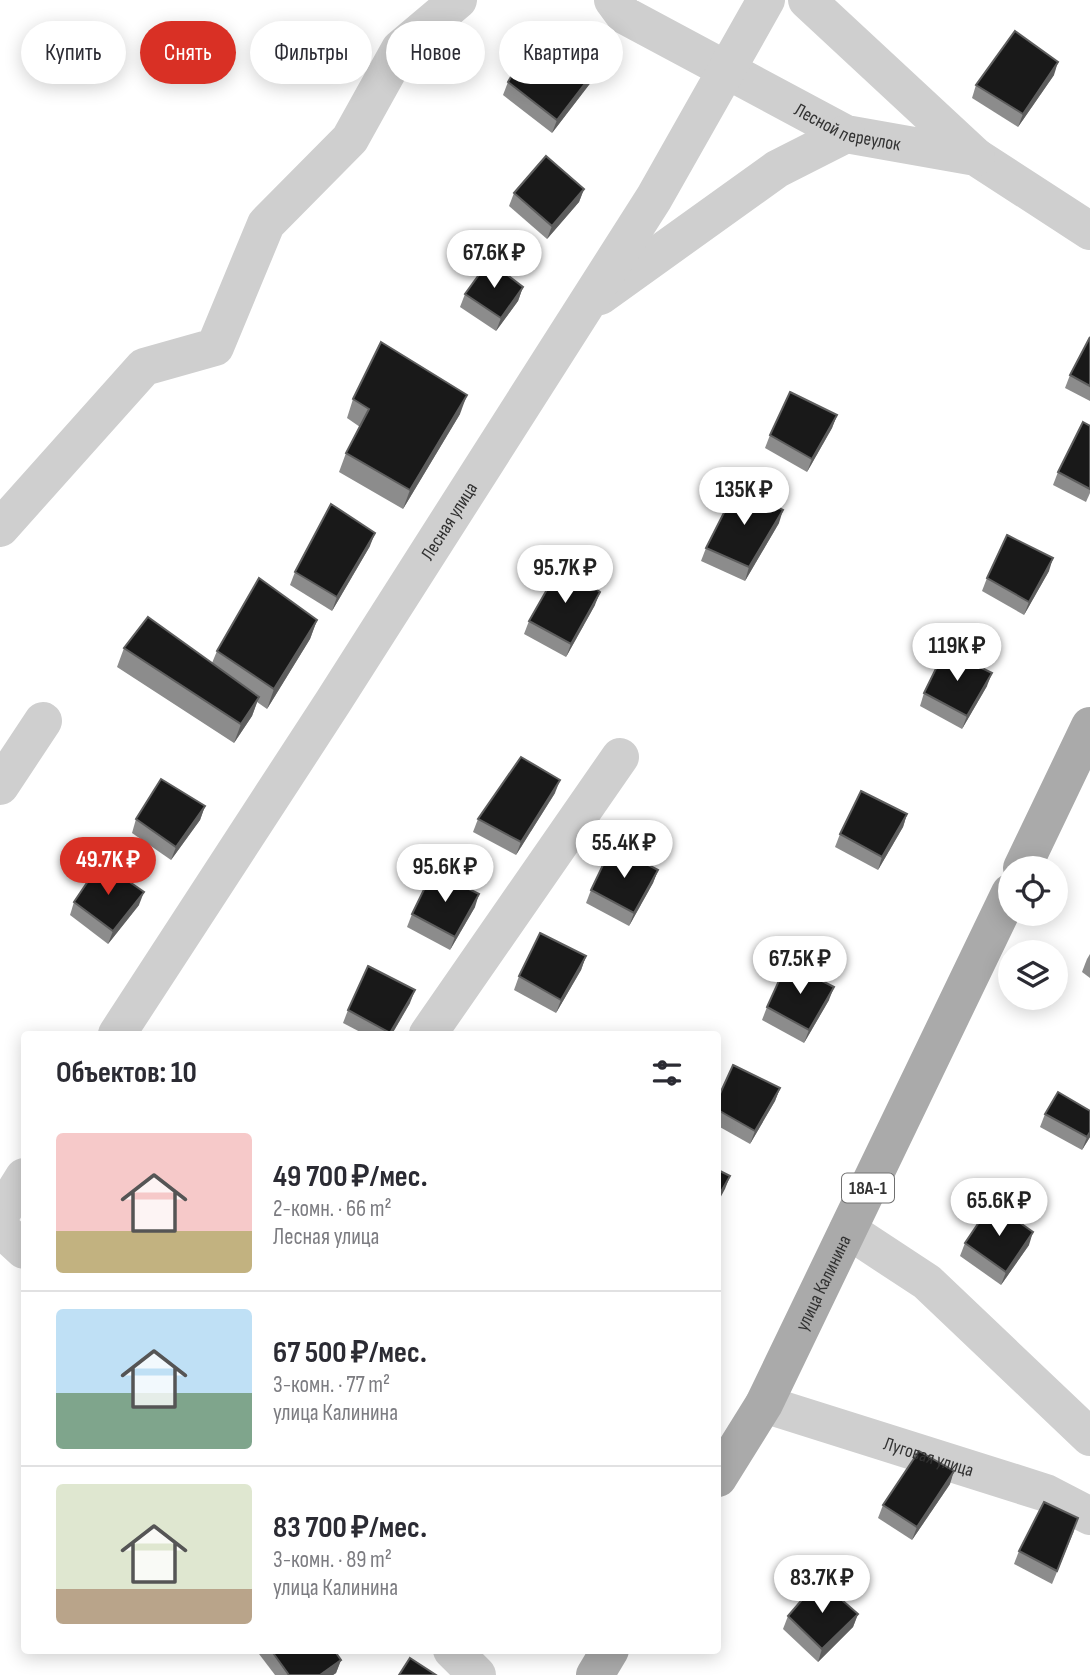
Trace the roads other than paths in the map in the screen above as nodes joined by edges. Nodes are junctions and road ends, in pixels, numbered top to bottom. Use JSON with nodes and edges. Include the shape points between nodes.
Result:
{"nodes":[{"id":1,"x":458,"y":0,"type":"edge"},
{"id":2,"x":612,"y":0,"type":"edge"},
{"id":3,"x":766,"y":0,"type":"edge"},
{"id":4,"x":807,"y":0,"type":"edge"},
{"id":5,"x":727,"y":70,"type":"junction"},
{"id":6,"x":846,"y":134,"type":"junction"},
{"id":7,"x":975,"y":158,"type":"junction"},
{"id":8,"x":1090,"y":231,"type":"edge"},
{"id":9,"x":584,"y":307,"type":"junction"},
{"id":10,"x":0,"y":528,"type":"edge"},
{"id":11,"x":43,"y":721,"type":"dead end"},
{"id":12,"x":1090,"y":726,"type":"edge"},
{"id":13,"x":620,"y":757,"type":"dead end"},
{"id":14,"x":0,"y":786,"type":"edge"},
{"id":15,"x":1028,"y":856,"type":"edge"},
{"id":16,"x":998,"y":918,"type":"edge"},
{"id":17,"x":119,"y":1031,"type":"edge"},
{"id":18,"x":430,"y":1031,"type":"edge"},
{"id":19,"x":0,"y":1228,"type":"edge"},
{"id":20,"x":848,"y":1230,"type":"junction"},
{"id":21,"x":21,"y":1247,"type":"edge"},
{"id":22,"x":764,"y":1404,"type":"junction"},
{"id":23,"x":1090,"y":1437,"type":"edge"},
{"id":24,"x":721,"y":1473,"type":"edge"},
{"id":25,"x":1090,"y":1516,"type":"edge"},
{"id":26,"x":456,"y":1654,"type":"edge"},
{"id":27,"x":607,"y":1654,"type":"edge"},
{"id":28,"x":477,"y":1675,"type":"edge"},
{"id":29,"x":594,"y":1675,"type":"edge"}],
"edges":[{"from":1,"to":10,"type":"street","via":[[400,50],[350,139],[266,225],[215,346],[144,367]]},
{"from":2,"to":5,"type":"street","name":"Лесной переулок","via":[[624,15]]},
{"from":3,"to":5,"type":"street","name":"Лесная улица"},
{"from":4,"to":7,"type":"street"},
{"from":5,"to":6,"type":"street","name":"Лесной переулок"},
{"from":5,"to":9,"type":"street","name":"Лесная улица","via":[[654,198]]},
{"from":6,"to":7,"type":"street","name":"Лесной переулок"},
{"from":6,"to":9,"type":"street","via":[[777,169]]},
{"from":7,"to":8,"type":"street","name":"Лесной переулок"},
{"from":9,"to":17,"type":"street","name":"Лесная улица"},
{"from":11,"to":14,"type":"street"},
{"from":12,"to":15,"type":"main road"},
{"from":13,"to":18,"type":"street"},
{"from":16,"to":20,"type":"main road","name":"улица Калинина","number":"18А-1"},
{"from":19,"to":21,"type":"street"},
{"from":20,"to":22,"type":"main road","name":"улица Калинина","number":"18А-1"},
{"from":20,"to":23,"type":"street","via":[[927,1282]]},
{"from":22,"to":24,"type":"main road","name":"улица Калинина","number":"18А-1"},
{"from":22,"to":25,"type":"street","name":"Луговая улица","via":[[1045,1493]]},
{"from":26,"to":28,"type":"street"},
{"from":27,"to":29,"type":"main road"}]}
